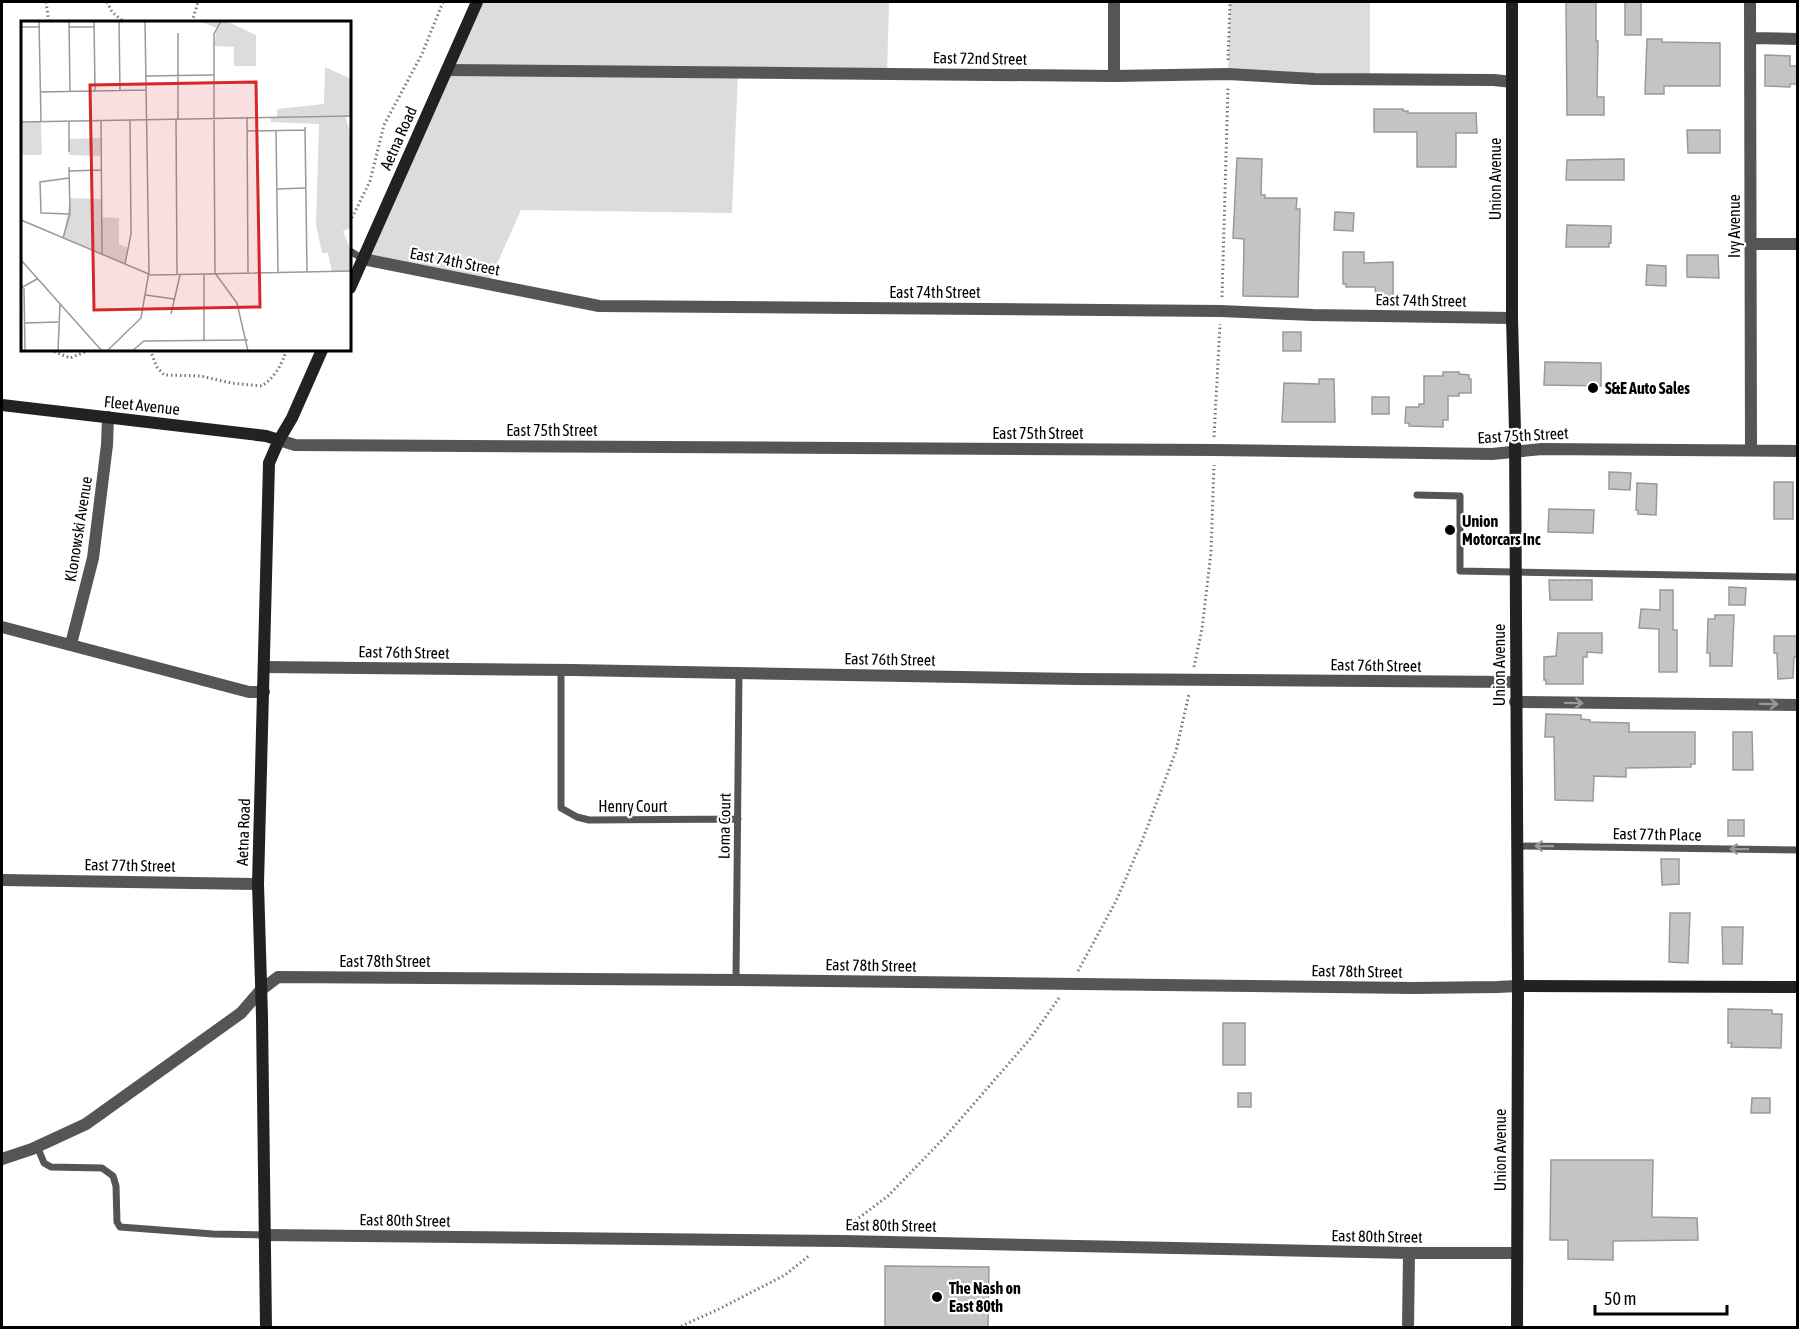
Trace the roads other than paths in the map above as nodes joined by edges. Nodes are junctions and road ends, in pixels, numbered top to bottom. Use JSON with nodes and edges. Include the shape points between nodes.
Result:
{"nodes":[{"id":1,"x":477,"y":2,"type":"edge"},
{"id":2,"x":1114,"y":2,"type":"edge"},
{"id":3,"x":1512,"y":2,"type":"edge"},
{"id":4,"x":1750,"y":2,"type":"edge"},
{"id":5,"x":1751,"y":38,"type":"junction"},
{"id":6,"x":1797,"y":39,"type":"edge"},
{"id":7,"x":447,"y":70,"type":"junction"},
{"id":8,"x":1114,"y":76,"type":"junction"},
{"id":9,"x":1512,"y":82,"type":"junction"},
{"id":10,"x":1751,"y":244,"type":"junction"},
{"id":11,"x":1797,"y":244,"type":"edge"},
{"id":12,"x":351,"y":252,"type":"edge"},
{"id":13,"x":363,"y":259,"type":"junction"},
{"id":14,"x":351,"y":286,"type":"edge"},
{"id":15,"x":1512,"y":318,"type":"junction"},
{"id":16,"x":322,"y":351,"type":"edge"},
{"id":17,"x":2,"y":405,"type":"edge"},
{"id":18,"x":108,"y":417,"type":"junction"},
{"id":19,"x":279,"y":440,"type":"junction"},
{"id":20,"x":1751,"y":450,"type":"junction"},
{"id":21,"x":1797,"y":451,"type":"edge"},
{"id":22,"x":1515,"y":452,"type":"junction"},
{"id":23,"x":1417,"y":495,"type":"dead end"},
{"id":24,"x":1516,"y":572,"type":"junction"},
{"id":25,"x":1797,"y":577,"type":"edge"},
{"id":26,"x":2,"y":627,"type":"edge"},
{"id":27,"x":71,"y":644,"type":"junction"},
{"id":28,"x":264,"y":667,"type":"junction"},
{"id":29,"x":561,"y":670,"type":"junction"},
{"id":30,"x":739,"y":673,"type":"junction"},
{"id":31,"x":1515,"y":682,"type":"junction"},
{"id":32,"x":264,"y":692,"type":"junction"},
{"id":33,"x":1515,"y":702,"type":"junction"},
{"id":34,"x":1797,"y":705,"type":"edge"},
{"id":35,"x":738,"y":819,"type":"junction"},
{"id":36,"x":1517,"y":846,"type":"junction"},
{"id":37,"x":1797,"y":850,"type":"edge"},
{"id":38,"x":2,"y":880,"type":"edge"},
{"id":39,"x":258,"y":884,"type":"junction"},
{"id":40,"x":736,"y":980,"type":"junction"},
{"id":41,"x":1518,"y":986,"type":"junction"},
{"id":42,"x":1797,"y":987,"type":"edge"},
{"id":43,"x":261,"y":990,"type":"junction"},
{"id":44,"x":37,"y":1146,"type":"junction"},
{"id":45,"x":2,"y":1159,"type":"edge"},
{"id":46,"x":264,"y":1235,"type":"junction"},
{"id":47,"x":1409,"y":1253,"type":"junction"},
{"id":48,"x":1517,"y":1253,"type":"junction"},
{"id":49,"x":266,"y":1328,"type":"edge"},
{"id":50,"x":1408,"y":1328,"type":"edge"},
{"id":51,"x":1517,"y":1328,"type":"edge"}],
"edges":[{"from":1,"to":7,"type":"main road","name":"Aetna Road"},
{"from":2,"to":8,"type":"street"},
{"from":3,"to":9,"type":"main road","name":"Union Avenue"},
{"from":4,"to":5,"type":"street","name":"Ivy Avenue"},
{"from":5,"to":6,"type":"street"},
{"from":5,"to":10,"type":"street","name":"Ivy Avenue"},
{"from":7,"to":8,"type":"street","name":"East 72nd Street"},
{"from":7,"to":13,"type":"main road","name":"Aetna Road"},
{"from":8,"to":9,"type":"street","name":"East 72nd Street","via":[[1228,74]]},
{"from":9,"to":15,"type":"main road","name":"Union Avenue"},
{"from":10,"to":11,"type":"street"},
{"from":10,"to":20,"type":"street","name":"Ivy Avenue"},
{"from":12,"to":13,"type":"lane"},
{"from":13,"to":14,"type":"main road","name":"Aetna Road"},
{"from":13,"to":15,"type":"street","name":"East 74th Street","via":[[598,306],[1221,311]]},
{"from":15,"to":22,"type":"main road","name":"Union Avenue"},
{"from":16,"to":19,"type":"main road","name":"Aetna Road"},
{"from":17,"to":18,"type":"main road","name":"Fleet Avenue"},
{"from":18,"to":19,"type":"main road","name":"Fleet Avenue"},
{"from":18,"to":27,"type":"street","name":"Klonowski Avenue","via":[[93,558]]},
{"from":19,"to":22,"type":"street","name":"East 75th Street","via":[[295,445]]},
{"from":19,"to":28,"type":"main road","name":"Aetna Road","via":[[269,463]]},
{"from":20,"to":21,"type":"street","name":"East 75th Street"},
{"from":20,"to":22,"type":"street","name":"East 75th Street"},
{"from":22,"to":24,"type":"main road","name":"Union Avenue"},
{"from":23,"to":24,"type":"lane","via":[[1460,496],[1460,572]]},
{"from":24,"to":25,"type":"lane"},
{"from":24,"to":31,"type":"main road","name":"Union Avenue"},
{"from":26,"to":27,"type":"street"},
{"from":27,"to":32,"type":"street","via":[[249,692]]},
{"from":28,"to":29,"type":"street","name":"East 76th Street"},
{"from":28,"to":32,"type":"main road","name":"Aetna Road"},
{"from":29,"to":30,"type":"street","name":"East 76th Street"},
{"from":29,"to":35,"type":"lane","name":"Henry Court","via":[[561,808],[589,819]]},
{"from":30,"to":31,"type":"street","name":"East 76th Street"},
{"from":30,"to":35,"type":"lane","name":"Loma Court"},
{"from":31,"to":33,"type":"main road","name":"Union Avenue"},
{"from":32,"to":39,"type":"main road","name":"Aetna Road"},
{"from":33,"to":34,"type":"street","one_way":true},
{"from":33,"to":36,"type":"main road","name":"Union Avenue"},
{"from":35,"to":40,"type":"lane","name":"Loma Court"},
{"from":37,"to":36,"type":"lane","name":"East 77th Place","one_way":true},
{"from":36,"to":41,"type":"main road","name":"Union Avenue"},
{"from":38,"to":39,"type":"street","name":"East 77th Street"},
{"from":39,"to":43,"type":"main road","name":"Aetna Road"},
{"from":40,"to":41,"type":"street","name":"East 78th Street"},
{"from":40,"to":43,"type":"street","name":"East 78th Street","via":[[278,977]]},
{"from":41,"to":42,"type":"main road","name":"East 78th Street"},
{"from":41,"to":48,"type":"main road","name":"Union Avenue"},
{"from":43,"to":44,"type":"street","name":"East 78th Street","via":[[241,1013],[86,1124]]},
{"from":43,"to":46,"type":"main road","name":"Aetna Road"},
{"from":44,"to":45,"type":"street","name":"East 78th Street"},
{"from":44,"to":46,"type":"lane","via":[[44,1163],[51,1167],[102,1168],[112,1176],[117,1186],[120,1227]]},
{"from":46,"to":47,"type":"street","name":"East 80th Street","via":[[843,1241]]},
{"from":46,"to":49,"type":"main road","name":"Aetna Road"},
{"from":47,"to":48,"type":"street","name":"East 80th Street"},
{"from":47,"to":50,"type":"street"},
{"from":48,"to":51,"type":"main road","name":"Union Avenue"}]}
